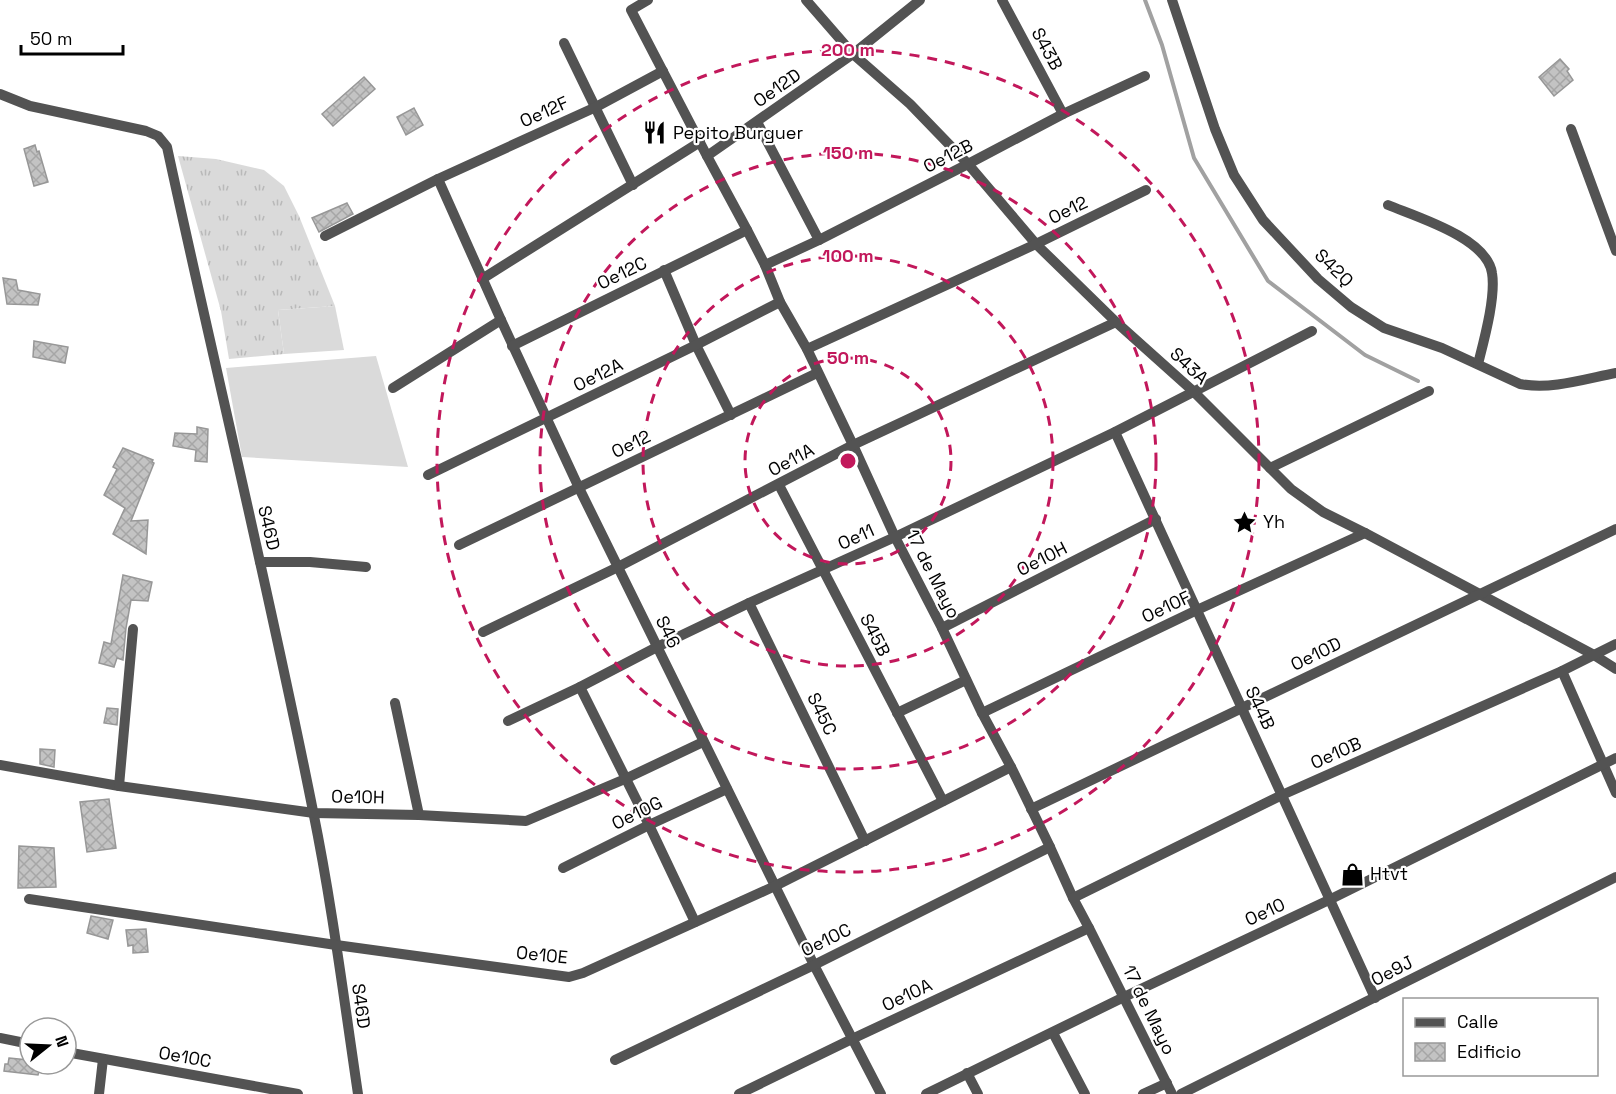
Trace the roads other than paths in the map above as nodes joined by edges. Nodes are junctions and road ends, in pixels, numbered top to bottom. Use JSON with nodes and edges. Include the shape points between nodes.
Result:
{"nodes":[{"id":1,"x":648,"y":0,"type":"edge"},
{"id":2,"x":806,"y":0,"type":"edge"},
{"id":3,"x":920,"y":0,"type":"edge"},
{"id":4,"x":1002,"y":0,"type":"edge"},
{"id":5,"x":1172,"y":0,"type":"edge"},
{"id":6,"x":564,"y":43,"type":"dead end"},
{"id":7,"x":853,"y":54,"type":"junction"},
{"id":8,"x":663,"y":71,"type":"junction"},
{"id":9,"x":1145,"y":76,"type":"dead end"},
{"id":10,"x":0,"y":94,"type":"edge"},
{"id":11,"x":596,"y":106,"type":"junction"},
{"id":12,"x":1063,"y":114,"type":"junction"},
{"id":13,"x":757,"y":122,"type":"junction"},
{"id":14,"x":1571,"y":129,"type":"dead end"},
{"id":15,"x":700,"y":142,"type":"junction"},
{"id":16,"x":707,"y":156,"type":"junction"},
{"id":17,"x":968,"y":164,"type":"junction"},
{"id":18,"x":438,"y":179,"type":"junction"},
{"id":19,"x":633,"y":184,"type":"junction"},
{"id":20,"x":1146,"y":190,"type":"dead end"},
{"id":21,"x":1388,"y":205,"type":"dead end"},
{"id":22,"x":747,"y":230,"type":"junction"},
{"id":23,"x":325,"y":237,"type":"dead end"},
{"id":24,"x":819,"y":240,"type":"junction"},
{"id":25,"x":1036,"y":244,"type":"junction"},
{"id":26,"x":1616,"y":252,"type":"edge"},
{"id":27,"x":765,"y":265,"type":"junction"},
{"id":28,"x":664,"y":270,"type":"junction"},
{"id":29,"x":482,"y":279,"type":"junction"},
{"id":30,"x":780,"y":302,"type":"junction"},
{"id":31,"x":501,"y":320,"type":"junction"},
{"id":32,"x":1116,"y":322,"type":"junction"},
{"id":33,"x":1312,"y":331,"type":"dead end"},
{"id":34,"x":696,"y":345,"type":"junction"},
{"id":35,"x":512,"y":346,"type":"junction"},
{"id":36,"x":807,"y":349,"type":"junction"},
{"id":37,"x":1478,"y":364,"type":"junction"},
{"id":38,"x":817,"y":373,"type":"junction"},
{"id":39,"x":1616,"y":373,"type":"edge"},
{"id":40,"x":393,"y":388,"type":"dead end"},
{"id":41,"x":1429,"y":391,"type":"dead end"},
{"id":42,"x":1193,"y":392,"type":"junction"},
{"id":43,"x":731,"y":415,"type":"junction"},
{"id":44,"x":546,"y":418,"type":"junction"},
{"id":45,"x":1115,"y":432,"type":"junction"},
{"id":46,"x":854,"y":445,"type":"junction"},
{"id":47,"x":1270,"y":468,"type":"junction"},
{"id":48,"x":428,"y":475,"type":"dead end"},
{"id":49,"x":778,"y":485,"type":"junction"},
{"id":50,"x":579,"y":488,"type":"junction"},
{"id":51,"x":1156,"y":519,"type":"junction"},
{"id":52,"x":1616,"y":529,"type":"edge"},
{"id":53,"x":1365,"y":533,"type":"junction"},
{"id":54,"x":895,"y":537,"type":"junction"},
{"id":55,"x":459,"y":545,"type":"dead end"},
{"id":56,"x":260,"y":562,"type":"junction"},
{"id":57,"x":366,"y":567,"type":"dead end"},
{"id":58,"x":618,"y":567,"type":"junction"},
{"id":59,"x":823,"y":570,"type":"junction"},
{"id":60,"x":1479,"y":594,"type":"junction"},
{"id":61,"x":748,"y":603,"type":"junction"},
{"id":62,"x":1197,"y":610,"type":"junction"},
{"id":63,"x":942,"y":628,"type":"junction"},
{"id":64,"x":133,"y":629,"type":"dead end"},
{"id":65,"x":483,"y":632,"type":"dead end"},
{"id":66,"x":1616,"y":644,"type":"edge"},
{"id":67,"x":657,"y":647,"type":"junction"},
{"id":68,"x":1594,"y":655,"type":"junction"},
{"id":69,"x":1616,"y":669,"type":"edge"},
{"id":70,"x":1562,"y":671,"type":"junction"},
{"id":71,"x":966,"y":680,"type":"junction"},
{"id":72,"x":580,"y":687,"type":"junction"},
{"id":73,"x":395,"y":703,"type":"dead end"},
{"id":74,"x":1242,"y":707,"type":"junction"},
{"id":75,"x":897,"y":713,"type":"junction"},
{"id":76,"x":982,"y":713,"type":"junction"},
{"id":77,"x":508,"y":721,"type":"dead end"},
{"id":78,"x":703,"y":742,"type":"junction"},
{"id":79,"x":1616,"y":758,"type":"edge"},
{"id":80,"x":0,"y":765,"type":"edge"},
{"id":81,"x":1603,"y":765,"type":"junction"},
{"id":82,"x":1011,"y":767,"type":"junction"},
{"id":83,"x":625,"y":779,"type":"junction"},
{"id":84,"x":119,"y":786,"type":"junction"},
{"id":85,"x":727,"y":789,"type":"junction"},
{"id":86,"x":1616,"y":793,"type":"edge"},
{"id":87,"x":1282,"y":795,"type":"junction"},
{"id":88,"x":943,"y":801,"type":"junction"},
{"id":89,"x":1031,"y":809,"type":"junction"},
{"id":90,"x":314,"y":813,"type":"junction"},
{"id":91,"x":419,"y":815,"type":"junction"},
{"id":92,"x":649,"y":825,"type":"junction"},
{"id":93,"x":865,"y":841,"type":"junction"},
{"id":94,"x":1050,"y":847,"type":"junction"},
{"id":95,"x":563,"y":868,"type":"dead end"},
{"id":96,"x":1616,"y":876,"type":"edge"},
{"id":97,"x":775,"y":886,"type":"junction"},
{"id":98,"x":1073,"y":898,"type":"junction"},
{"id":99,"x":28,"y":899,"type":"dead end"},
{"id":100,"x":1331,"y":899,"type":"junction"},
{"id":101,"x":695,"y":922,"type":"junction"},
{"id":102,"x":1089,"y":928,"type":"junction"},
{"id":103,"x":336,"y":945,"type":"junction"},
{"id":104,"x":814,"y":965,"type":"junction"},
{"id":105,"x":1124,"y":997,"type":"junction"},
{"id":106,"x":1375,"y":998,"type":"junction"},
{"id":107,"x":1053,"y":1033,"type":"junction"},
{"id":108,"x":0,"y":1038,"type":"edge"},
{"id":109,"x":852,"y":1039,"type":"junction"},
{"id":110,"x":18,"y":1042,"type":"edge"},
{"id":111,"x":78,"y":1054,"type":"edge"},
{"id":112,"x":104,"y":1059,"type":"junction"},
{"id":113,"x":615,"y":1060,"type":"dead end"},
{"id":114,"x":967,"y":1073,"type":"junction"},
{"id":115,"x":1167,"y":1083,"type":"junction"},
{"id":116,"x":99,"y":1094,"type":"edge"},
{"id":117,"x":298,"y":1094,"type":"edge"},
{"id":118,"x":358,"y":1094,"type":"edge"},
{"id":119,"x":739,"y":1094,"type":"edge"},
{"id":120,"x":881,"y":1094,"type":"edge"},
{"id":121,"x":926,"y":1094,"type":"edge"},
{"id":122,"x":978,"y":1094,"type":"edge"},
{"id":123,"x":1085,"y":1094,"type":"edge"},
{"id":124,"x":1143,"y":1094,"type":"edge"},
{"id":125,"x":1172,"y":1094,"type":"edge"},
{"id":126,"x":1181,"y":1094,"type":"edge"}],
"edges":[{"from":1,"to":8,"type":"street","name":"17 de Mayo","via":[[631,10]]},
{"from":2,"to":7,"type":"street","name":"S43A"},
{"from":3,"to":7,"type":"street","name":"Oe12D"},
{"from":4,"to":12,"type":"street","name":"S43B"},
{"from":5,"to":37,"type":"street","name":"S42Q","via":[[1234,175],[1263,220],[1318,279],[1351,307],[1384,328]]},
{"from":6,"to":11,"type":"street"},
{"from":7,"to":13,"type":"street","name":"Oe12D"},
{"from":7,"to":17,"type":"street","name":"S43A","via":[[910,104]]},
{"from":8,"to":11,"type":"street","name":"Oe12F"},
{"from":8,"to":15,"type":"street","name":"17 de Mayo"},
{"from":9,"to":12,"type":"street","name":"Oe12B"},
{"from":10,"to":56,"type":"street","name":"S46D","via":[[30,106],[146,131],[158,136],[167,147]]},
{"from":11,"to":18,"type":"street","name":"Oe12F"},
{"from":11,"to":19,"type":"street"},
{"from":12,"to":17,"type":"street","name":"Oe12B"},
{"from":13,"to":16,"type":"street","name":"Oe12D"},
{"from":13,"to":24,"type":"street"},
{"from":14,"to":26,"type":"street"},
{"from":15,"to":16,"type":"street","name":"17 de Mayo"},
{"from":15,"to":19,"type":"street"},
{"from":16,"to":22,"type":"street","name":"17 de Mayo"},
{"from":17,"to":24,"type":"street","name":"Oe12B"},
{"from":17,"to":25,"type":"street","name":"S43A"},
{"from":18,"to":23,"type":"street","name":"Oe12F"},
{"from":18,"to":29,"type":"street","name":"S46"},
{"from":19,"to":29,"type":"street"},
{"from":20,"to":25,"type":"street","name":"Oe12"},
{"from":21,"to":37,"type":"street","via":[[1471,243],[1486,258],[1492,272],[1492,288]]},
{"from":22,"to":27,"type":"street","name":"17 de Mayo"},
{"from":22,"to":28,"type":"street","name":"Oe12C"},
{"from":24,"to":27,"type":"street","name":"Oe12B"},
{"from":25,"to":32,"type":"street","name":"S43A"},
{"from":25,"to":36,"type":"street","name":"Oe12"},
{"from":27,"to":30,"type":"street","name":"17 de Mayo"},
{"from":28,"to":34,"type":"street"},
{"from":28,"to":35,"type":"street","name":"Oe12C"},
{"from":29,"to":31,"type":"street","name":"S46"},
{"from":30,"to":34,"type":"street","name":"Oe12A"},
{"from":30,"to":36,"type":"street","name":"17 de Mayo"},
{"from":31,"to":35,"type":"street","name":"S46"},
{"from":31,"to":40,"type":"street"},
{"from":32,"to":42,"type":"street","name":"S43A"},
{"from":32,"to":46,"type":"street","name":"Oe11A"},
{"from":33,"to":42,"type":"street","name":"Oe11"},
{"from":34,"to":43,"type":"street"},
{"from":34,"to":44,"type":"street","name":"Oe12A"},
{"from":35,"to":44,"type":"street","name":"S46"},
{"from":36,"to":38,"type":"street","name":"17 de Mayo"},
{"from":37,"to":39,"type":"street","name":"S42Q","via":[[1532,386]]},
{"from":38,"to":43,"type":"street","name":"Oe12"},
{"from":38,"to":46,"type":"street","name":"17 de Mayo"},
{"from":41,"to":47,"type":"street"},
{"from":42,"to":45,"type":"street","name":"Oe11"},
{"from":42,"to":47,"type":"street","name":"S43A"},
{"from":43,"to":50,"type":"street","name":"Oe12"},
{"from":44,"to":48,"type":"street","name":"Oe12A"},
{"from":44,"to":50,"type":"street","name":"S46"},
{"from":45,"to":51,"type":"street","name":"S44B"},
{"from":45,"to":54,"type":"street","name":"Oe11"},
{"from":46,"to":49,"type":"street","name":"Oe11A"},
{"from":46,"to":54,"type":"street","name":"17 de Mayo"},
{"from":47,"to":53,"type":"street","name":"S43A","via":[[1323,512]]},
{"from":49,"to":58,"type":"street","name":"Oe11A"},
{"from":49,"to":59,"type":"street","name":"S45B"},
{"from":50,"to":55,"type":"street","name":"Oe12"},
{"from":50,"to":58,"type":"street","name":"S46"},
{"from":51,"to":62,"type":"street","name":"S44B"},
{"from":51,"to":63,"type":"street","name":"Oe10H"},
{"from":52,"to":60,"type":"street","name":"Oe10D"},
{"from":53,"to":60,"type":"street","name":"S43A"},
{"from":53,"to":62,"type":"street","name":"Oe10F"},
{"from":54,"to":59,"type":"street","name":"Oe11"},
{"from":54,"to":63,"type":"street","name":"17 de Mayo"},
{"from":56,"to":57,"type":"street"},
{"from":56,"to":90,"type":"street","name":"S46D"},
{"from":58,"to":65,"type":"street","name":"Oe11A"},
{"from":58,"to":67,"type":"street","name":"S46"},
{"from":59,"to":61,"type":"street","name":"Oe11"},
{"from":59,"to":75,"type":"street","name":"S45B"},
{"from":60,"to":68,"type":"street","name":"S43A"},
{"from":60,"to":74,"type":"street","name":"Oe10D"},
{"from":61,"to":67,"type":"street","name":"Oe11"},
{"from":61,"to":93,"type":"street","name":"S45C"},
{"from":62,"to":74,"type":"street","name":"S44B"},
{"from":62,"to":76,"type":"street","name":"Oe10F"},
{"from":63,"to":71,"type":"street","name":"17 de Mayo"},
{"from":64,"to":84,"type":"street"},
{"from":66,"to":68,"type":"street","name":"Oe10B"},
{"from":67,"to":72,"type":"street","name":"Oe11"},
{"from":67,"to":78,"type":"street","name":"S46"},
{"from":68,"to":69,"type":"street","name":"S43A"},
{"from":68,"to":70,"type":"street","name":"Oe10B"},
{"from":70,"to":81,"type":"street"},
{"from":70,"to":87,"type":"street","name":"Oe10B"},
{"from":71,"to":75,"type":"street"},
{"from":71,"to":76,"type":"street","name":"17 de Mayo"},
{"from":72,"to":77,"type":"street","name":"Oe11"},
{"from":72,"to":83,"type":"street"},
{"from":73,"to":91,"type":"street"},
{"from":74,"to":87,"type":"street","name":"S44B"},
{"from":74,"to":89,"type":"street","name":"Oe10D"},
{"from":75,"to":88,"type":"street","name":"S45B"},
{"from":76,"to":82,"type":"street","name":"17 de Mayo"},
{"from":78,"to":83,"type":"street","name":"Oe10H"},
{"from":78,"to":85,"type":"street","name":"S46"},
{"from":79,"to":81,"type":"street","name":"Oe10"},
{"from":80,"to":84,"type":"street","name":"Oe10H"},
{"from":81,"to":86,"type":"street"},
{"from":81,"to":100,"type":"street","name":"Oe10"},
{"from":82,"to":88,"type":"street","name":"Oe10E"},
{"from":82,"to":89,"type":"street","name":"17 de Mayo"},
{"from":83,"to":91,"type":"street","name":"Oe10H","via":[[526,821]]},
{"from":83,"to":92,"type":"street"},
{"from":84,"to":90,"type":"street","name":"Oe10H"},
{"from":85,"to":92,"type":"street","name":"Oe10G"},
{"from":85,"to":97,"type":"street","name":"S46"},
{"from":87,"to":98,"type":"street","name":"Oe10B"},
{"from":87,"to":100,"type":"street","name":"S44B"},
{"from":88,"to":93,"type":"street","name":"Oe10E"},
{"from":89,"to":94,"type":"street","name":"17 de Mayo"},
{"from":90,"to":91,"type":"street","name":"Oe10H"},
{"from":90,"to":103,"type":"street","name":"S46D"},
{"from":92,"to":95,"type":"street","name":"Oe10G"},
{"from":92,"to":101,"type":"street"},
{"from":93,"to":97,"type":"street","name":"Oe10E"},
{"from":94,"to":98,"type":"street","name":"17 de Mayo"},
{"from":94,"to":104,"type":"street","name":"Oe10C"},
{"from":96,"to":106,"type":"street","name":"Oe9J"},
{"from":97,"to":101,"type":"street","name":"Oe10E"},
{"from":97,"to":104,"type":"street","name":"S46"},
{"from":98,"to":102,"type":"street","name":"17 de Mayo"},
{"from":99,"to":103,"type":"street","name":"Oe10E"},
{"from":100,"to":105,"type":"street","name":"Oe10"},
{"from":100,"to":106,"type":"street","name":"S44B"},
{"from":101,"to":103,"type":"street","name":"Oe10E","via":[[569,977]]},
{"from":102,"to":105,"type":"street","name":"17 de Mayo"},
{"from":102,"to":109,"type":"street","name":"Oe10A"},
{"from":103,"to":118,"type":"street","name":"S46D"},
{"from":104,"to":109,"type":"street","name":"S46"},
{"from":104,"to":113,"type":"street","name":"Oe10C"},
{"from":105,"to":107,"type":"street","name":"Oe10"},
{"from":105,"to":115,"type":"street","name":"17 de Mayo"},
{"from":106,"to":126,"type":"street","name":"Oe9J"},
{"from":107,"to":114,"type":"street","name":"Oe10"},
{"from":107,"to":123,"type":"street"},
{"from":108,"to":110,"type":"street"},
{"from":109,"to":119,"type":"street","name":"Oe10A"},
{"from":109,"to":120,"type":"street","name":"S46"},
{"from":111,"to":112,"type":"street","name":"Oe10C"},
{"from":112,"to":116,"type":"street"},
{"from":112,"to":117,"type":"street","name":"Oe10C"},
{"from":114,"to":121,"type":"street","name":"Oe10"},
{"from":114,"to":122,"type":"street"},
{"from":115,"to":124,"type":"street"},
{"from":115,"to":125,"type":"street","name":"17 de Mayo"}]}
